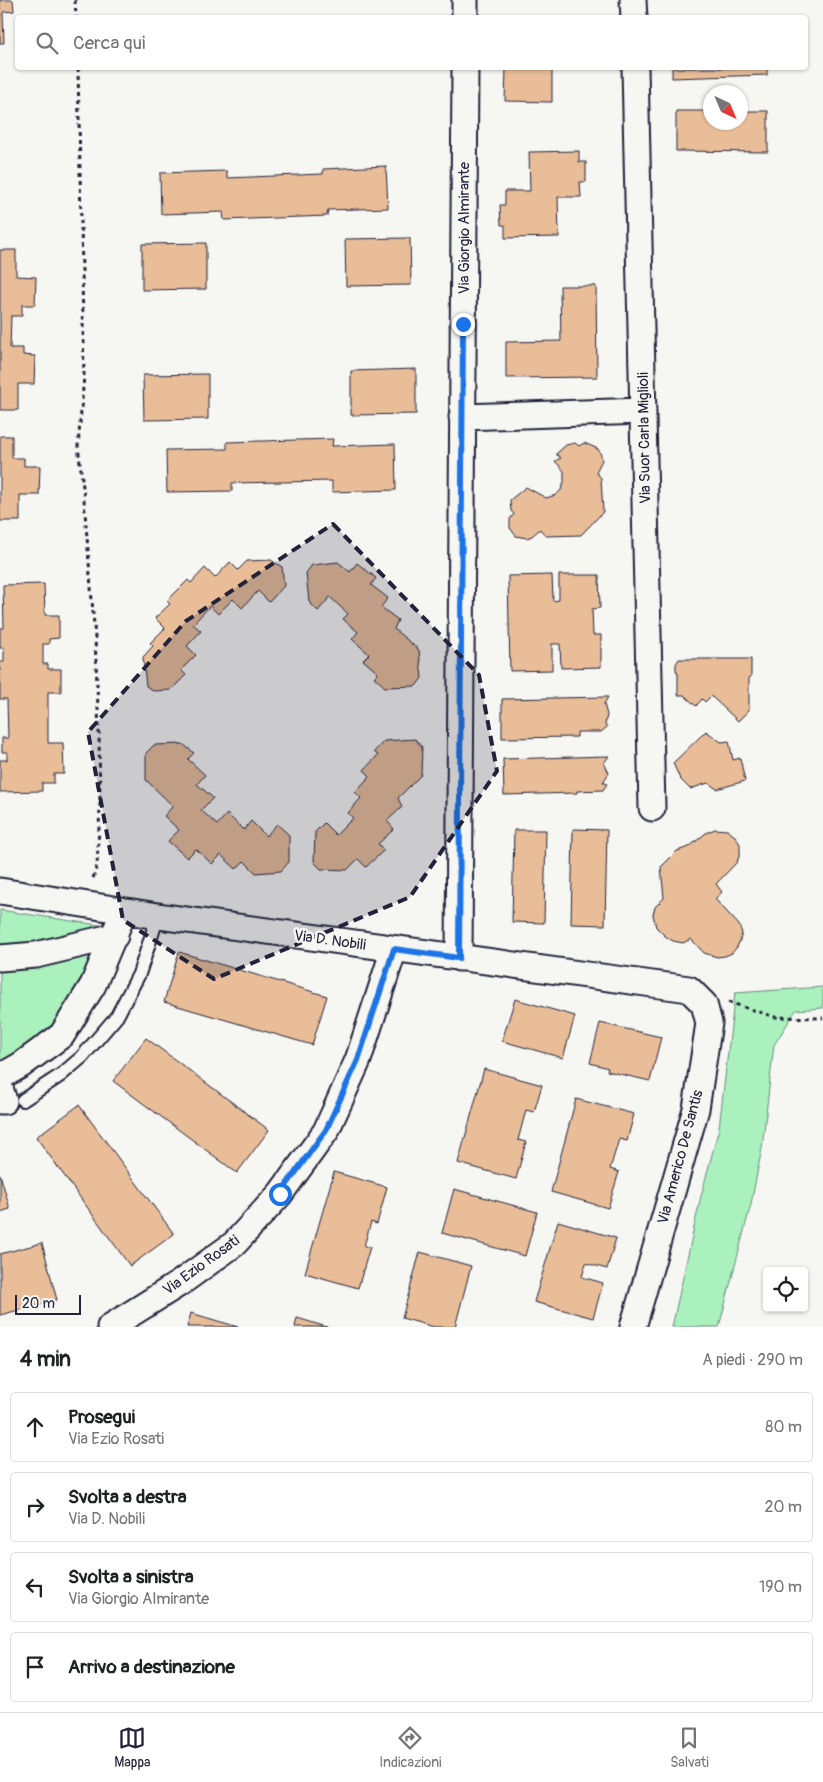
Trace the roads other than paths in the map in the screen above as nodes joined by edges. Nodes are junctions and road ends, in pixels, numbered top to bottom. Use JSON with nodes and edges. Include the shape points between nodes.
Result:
{"nodes":[{"id":1,"x":465,"y":0,"type":"edge"},
{"id":2,"x":633,"y":0,"type":"edge"},
{"id":3,"x":465,"y":15,"type":"edge"},
{"id":4,"x":634,"y":15,"type":"edge"},
{"id":5,"x":465,"y":70,"type":"edge"},
{"id":6,"x":635,"y":70,"type":"edge"},
{"id":7,"x":643,"y":411,"type":"junction"},
{"id":8,"x":462,"y":417,"type":"junction"},
{"id":9,"x":652,"y":808,"type":"dead end"},
{"id":10,"x":0,"y":891,"type":"edge"},
{"id":11,"x":124,"y":911,"type":"junction"},
{"id":12,"x":158,"y":916,"type":"junction"},
{"id":13,"x":115,"y":936,"type":"junction"},
{"id":14,"x":394,"y":949,"type":"junction"},
{"id":15,"x":0,"y":958,"type":"edge"},
{"id":16,"x":459,"y":958,"type":"junction"},
{"id":17,"x":690,"y":989,"type":"joint"},
{"id":18,"x":0,"y":1076,"type":"edge"},
{"id":19,"x":0,"y":1088,"type":"edge"},
{"id":20,"x":11,"y":1101,"type":"edge"},
{"id":21,"x":110,"y":1327,"type":"edge"},
{"id":22,"x":633,"y":1327,"type":"edge"}],
"edges":[{"from":1,"to":3,"type":"street"},
{"from":2,"to":4,"type":"street"},
{"from":5,"to":8,"type":"street","name":"Via Giorgio Almirante"},
{"from":6,"to":7,"type":"street","name":"Via Suor Carla Miglioli"},
{"from":7,"to":8,"type":"street"},
{"from":7,"to":9,"type":"street","name":"Via Suor Carla Miglioli"},
{"from":8,"to":16,"type":"street","name":"Via Giorgio Almirante"},
{"from":10,"to":11,"type":"street","name":"Via D. Nobili"},
{"from":11,"to":12,"type":"street","name":"Via D. Nobili"},
{"from":11,"to":13,"type":"street"},
{"from":12,"to":14,"type":"street","name":"Via D. Nobili"},
{"from":12,"to":20,"type":"lane","via":[[139,974],[117,1016],[82,1057],[61,1075]]},
{"from":13,"to":15,"type":"street","via":[[36,955]]},
{"from":13,"to":18,"type":"street","via":[[93,985],[62,1035]]},
{"from":14,"to":16,"type":"street","name":"Via D. Nobili"},
{"from":14,"to":21,"type":"street","name":"Via Ezio Rosati","via":[[358,1060],[326,1130],[280,1194],[234,1244]]},
{"from":16,"to":17,"type":"street","name":"Via D. Nobili"},
{"from":17,"to":22,"type":"street","name":"Via Americo De Santis","via":[[704,1004],[709,1023],[696,1109]]},
{"from":19,"to":20,"type":"street","via":[[4,1101]]}]}
